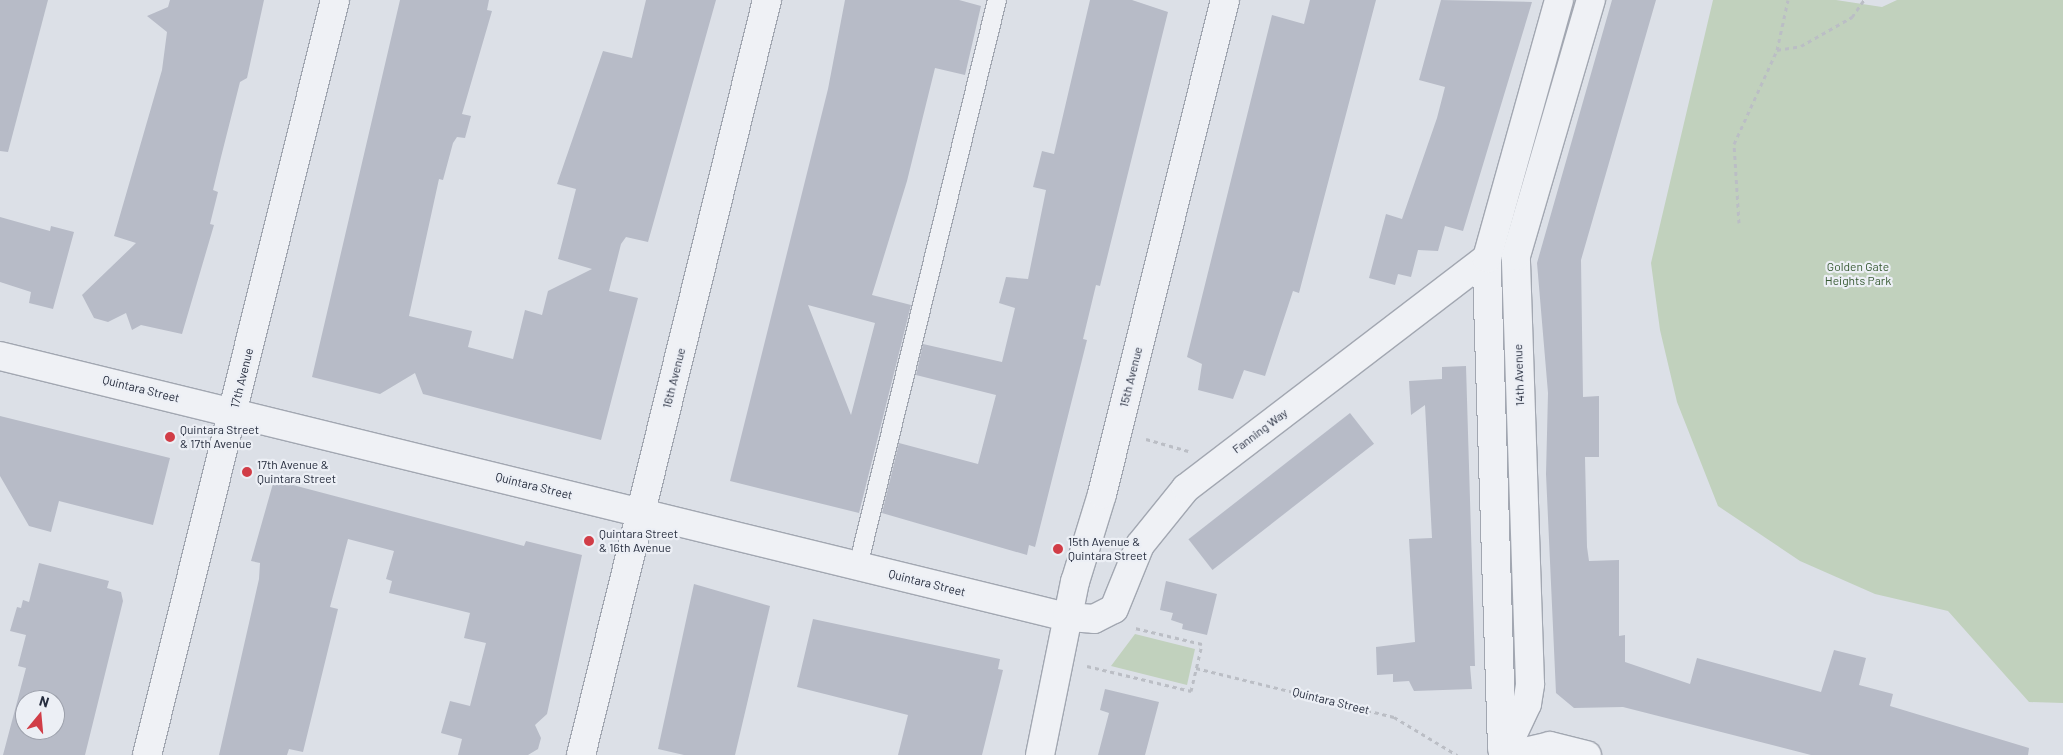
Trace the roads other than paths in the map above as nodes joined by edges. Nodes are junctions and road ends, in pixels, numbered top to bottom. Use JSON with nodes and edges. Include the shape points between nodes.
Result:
{"nodes":[{"id":1,"x":335,"y":0,"type":"edge"},
{"id":2,"x":767,"y":0,"type":"edge"},
{"id":3,"x":997,"y":0,"type":"edge"},
{"id":4,"x":1224,"y":0,"type":"edge"},
{"id":5,"x":1559,"y":0,"type":"edge"},
{"id":6,"x":1591,"y":0,"type":"edge"},
{"id":7,"x":1487,"y":258,"type":"junction"},
{"id":8,"x":0,"y":356,"type":"edge"},
{"id":9,"x":234,"y":412,"type":"junction"},
{"id":10,"x":641,"y":513,"type":"junction"},
{"id":11,"x":858,"y":566,"type":"junction"},
{"id":12,"x":1067,"y":618,"type":"junction"},
{"id":13,"x":147,"y":755,"type":"edge"},
{"id":14,"x":581,"y":755,"type":"edge"},
{"id":15,"x":1040,"y":755,"type":"edge"},
{"id":16,"x":1502,"y":755,"type":"edge"},
{"id":17,"x":1512,"y":755,"type":"edge"},
{"id":18,"x":1587,"y":755,"type":"edge"}],
"edges":[{"from":1,"to":9,"type":"street","name":"17th Avenue"},
{"from":2,"to":10,"type":"street","name":"16th Avenue"},
{"from":3,"to":11,"type":"lane"},
{"from":4,"to":12,"type":"street","name":"15th Avenue","via":[[1118,432]]},
{"from":5,"to":7,"type":"street","name":"14th Avenue"},
{"from":6,"to":16,"type":"street","name":"14th Avenue","via":[[1516,256],[1530,684],[1527,704]]},
{"from":7,"to":12,"type":"street","name":"Fanning Way","via":[[1186,488],[1140,545],[1121,599],[1105,616]]},
{"from":7,"to":16,"type":"street","name":"14th Avenue"},
{"from":8,"to":9,"type":"street","name":"Quintara Street"},
{"from":9,"to":10,"type":"street","name":"Quintara Street"},
{"from":9,"to":13,"type":"street","name":"17th Avenue"},
{"from":10,"to":11,"type":"street","name":"Quintara Street"},
{"from":10,"to":14,"type":"street","name":"16th Avenue"},
{"from":11,"to":12,"type":"street","name":"Quintara Street"},
{"from":12,"to":15,"type":"street","name":"15th Avenue","via":[[1062,660]]},
{"from":17,"to":18,"type":"street","via":[[1550,746]]}]}
